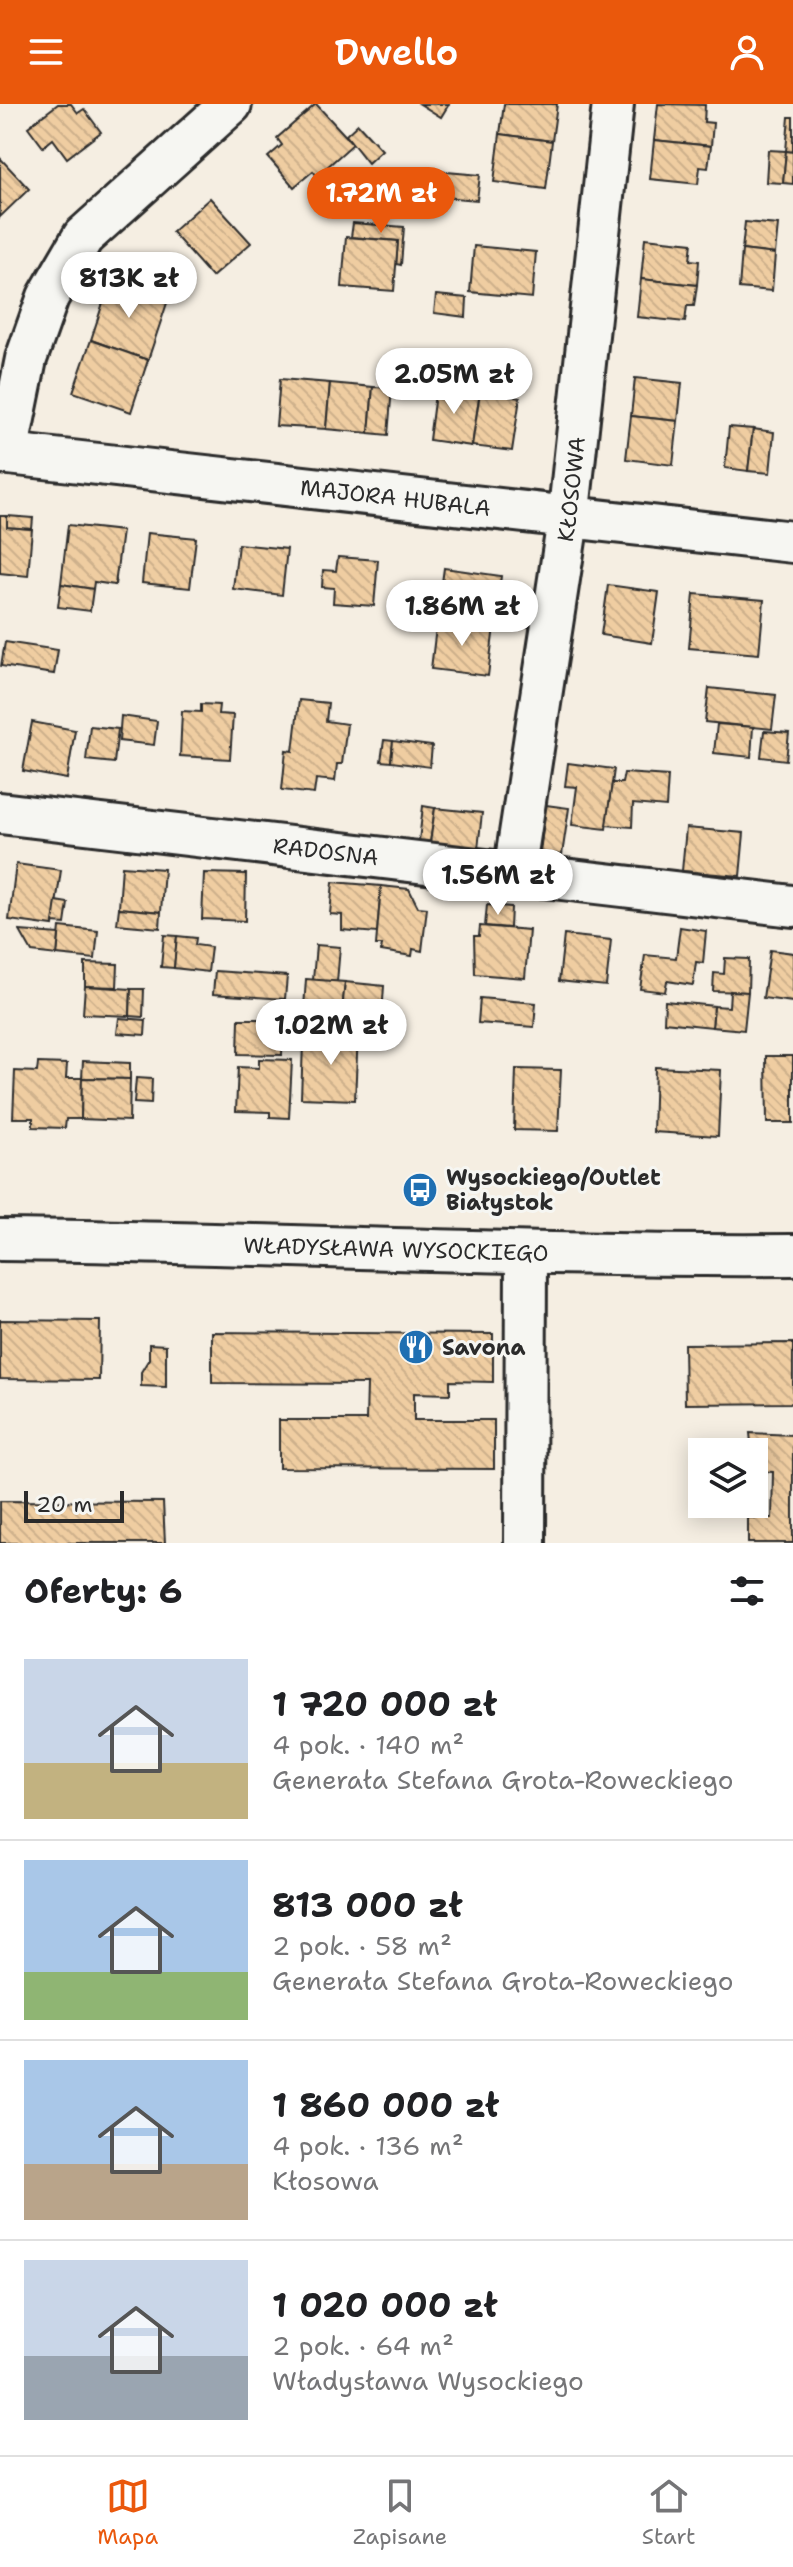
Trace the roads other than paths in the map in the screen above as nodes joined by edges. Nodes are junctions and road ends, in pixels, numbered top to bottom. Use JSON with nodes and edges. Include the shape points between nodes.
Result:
{"nodes":[{"id":1,"x":231,"y":104,"type":"edge"},
{"id":2,"x":613,"y":104,"type":"edge"},
{"id":3,"x":4,"y":453,"type":"edge"},
{"id":4,"x":568,"y":520,"type":"junction"},
{"id":5,"x":793,"y":542,"type":"edge"},
{"id":6,"x":0,"y":813,"type":"edge"},
{"id":7,"x":514,"y":873,"type":"junction"},
{"id":8,"x":793,"y":906,"type":"edge"},
{"id":9,"x":0,"y":1240,"type":"edge"},
{"id":10,"x":526,"y":1254,"type":"junction"},
{"id":11,"x":793,"y":1255,"type":"edge"},
{"id":12,"x":525,"y":1543,"type":"edge"}],
"edges":[{"from":1,"to":3,"type":"street","via":[[83,237],[48,297],[26,359]]},
{"from":2,"to":4,"type":"street","name":"KŁOSOWA"},
{"from":3,"to":4,"type":"street","name":"MAJORA HUBALA"},
{"from":4,"to":5,"type":"street","name":"MAJORA HUBALA"},
{"from":4,"to":7,"type":"street","name":"KŁOSOWA"},
{"from":6,"to":7,"type":"street","name":"RADOSNA"},
{"from":7,"to":8,"type":"street","name":"RADOSNA"},
{"from":9,"to":10,"type":"street","name":"WŁADYSŁAWA WYSOCKIEGO"},
{"from":10,"to":11,"type":"street","name":"WŁADYSŁAWA WYSOCKIEGO"},
{"from":10,"to":12,"type":"street"}]}
